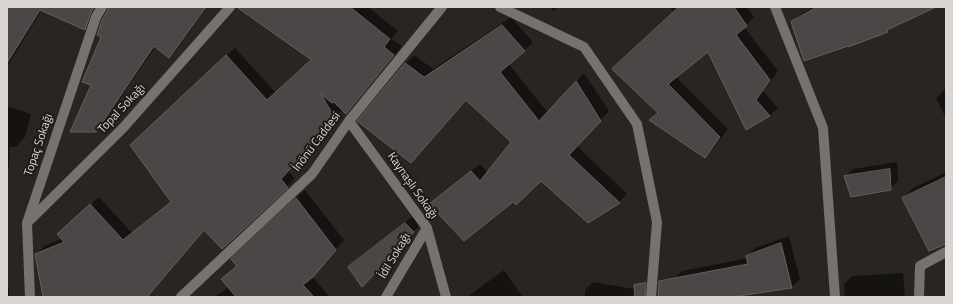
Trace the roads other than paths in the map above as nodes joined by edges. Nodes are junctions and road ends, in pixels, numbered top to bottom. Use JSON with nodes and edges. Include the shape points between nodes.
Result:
{"nodes":[{"id":1,"x":102,"y":7,"type":"edge"},
{"id":2,"x":230,"y":7,"type":"edge"},
{"id":3,"x":442,"y":7,"type":"edge"},
{"id":4,"x":500,"y":7,"type":"edge"},
{"id":5,"x":775,"y":7,"type":"edge"},
{"id":6,"x":349,"y":121,"type":"junction"},
{"id":7,"x":26,"y":223,"type":"junction"},
{"id":8,"x":427,"y":228,"type":"junction"},
{"id":9,"x":946,"y":252,"type":"edge"},
{"id":10,"x":30,"y":297,"type":"edge"},
{"id":11,"x":181,"y":297,"type":"edge"},
{"id":12,"x":386,"y":297,"type":"edge"},
{"id":13,"x":446,"y":297,"type":"edge"},
{"id":14,"x":651,"y":297,"type":"edge"},
{"id":15,"x":835,"y":297,"type":"edge"},
{"id":16,"x":919,"y":297,"type":"edge"}],
"edges":[{"from":1,"to":7,"type":"street","name":"Topaç Sokağı","via":[[96,17]]},
{"from":2,"to":7,"type":"street","name":"Topal Sokağı","via":[[123,128]]},
{"from":3,"to":6,"type":"street","name":"İnönü Caddesi"},
{"from":4,"to":14,"type":"street","via":[[584,47],[637,124],[658,222]]},
{"from":5,"to":15,"type":"street","via":[[823,128]]},
{"from":6,"to":8,"type":"street","name":"Kaynaşlı Sokağı"},
{"from":6,"to":11,"type":"street","name":"İnönü Caddesi","via":[[312,174]]},
{"from":7,"to":10,"type":"street","name":"Topaç Sokağı"},
{"from":8,"to":12,"type":"street","name":"İdil Sokağı"},
{"from":8,"to":13,"type":"street","name":"Kaynaşlı Sokağı"},
{"from":9,"to":16,"type":"street","via":[[920,266]]}]}
